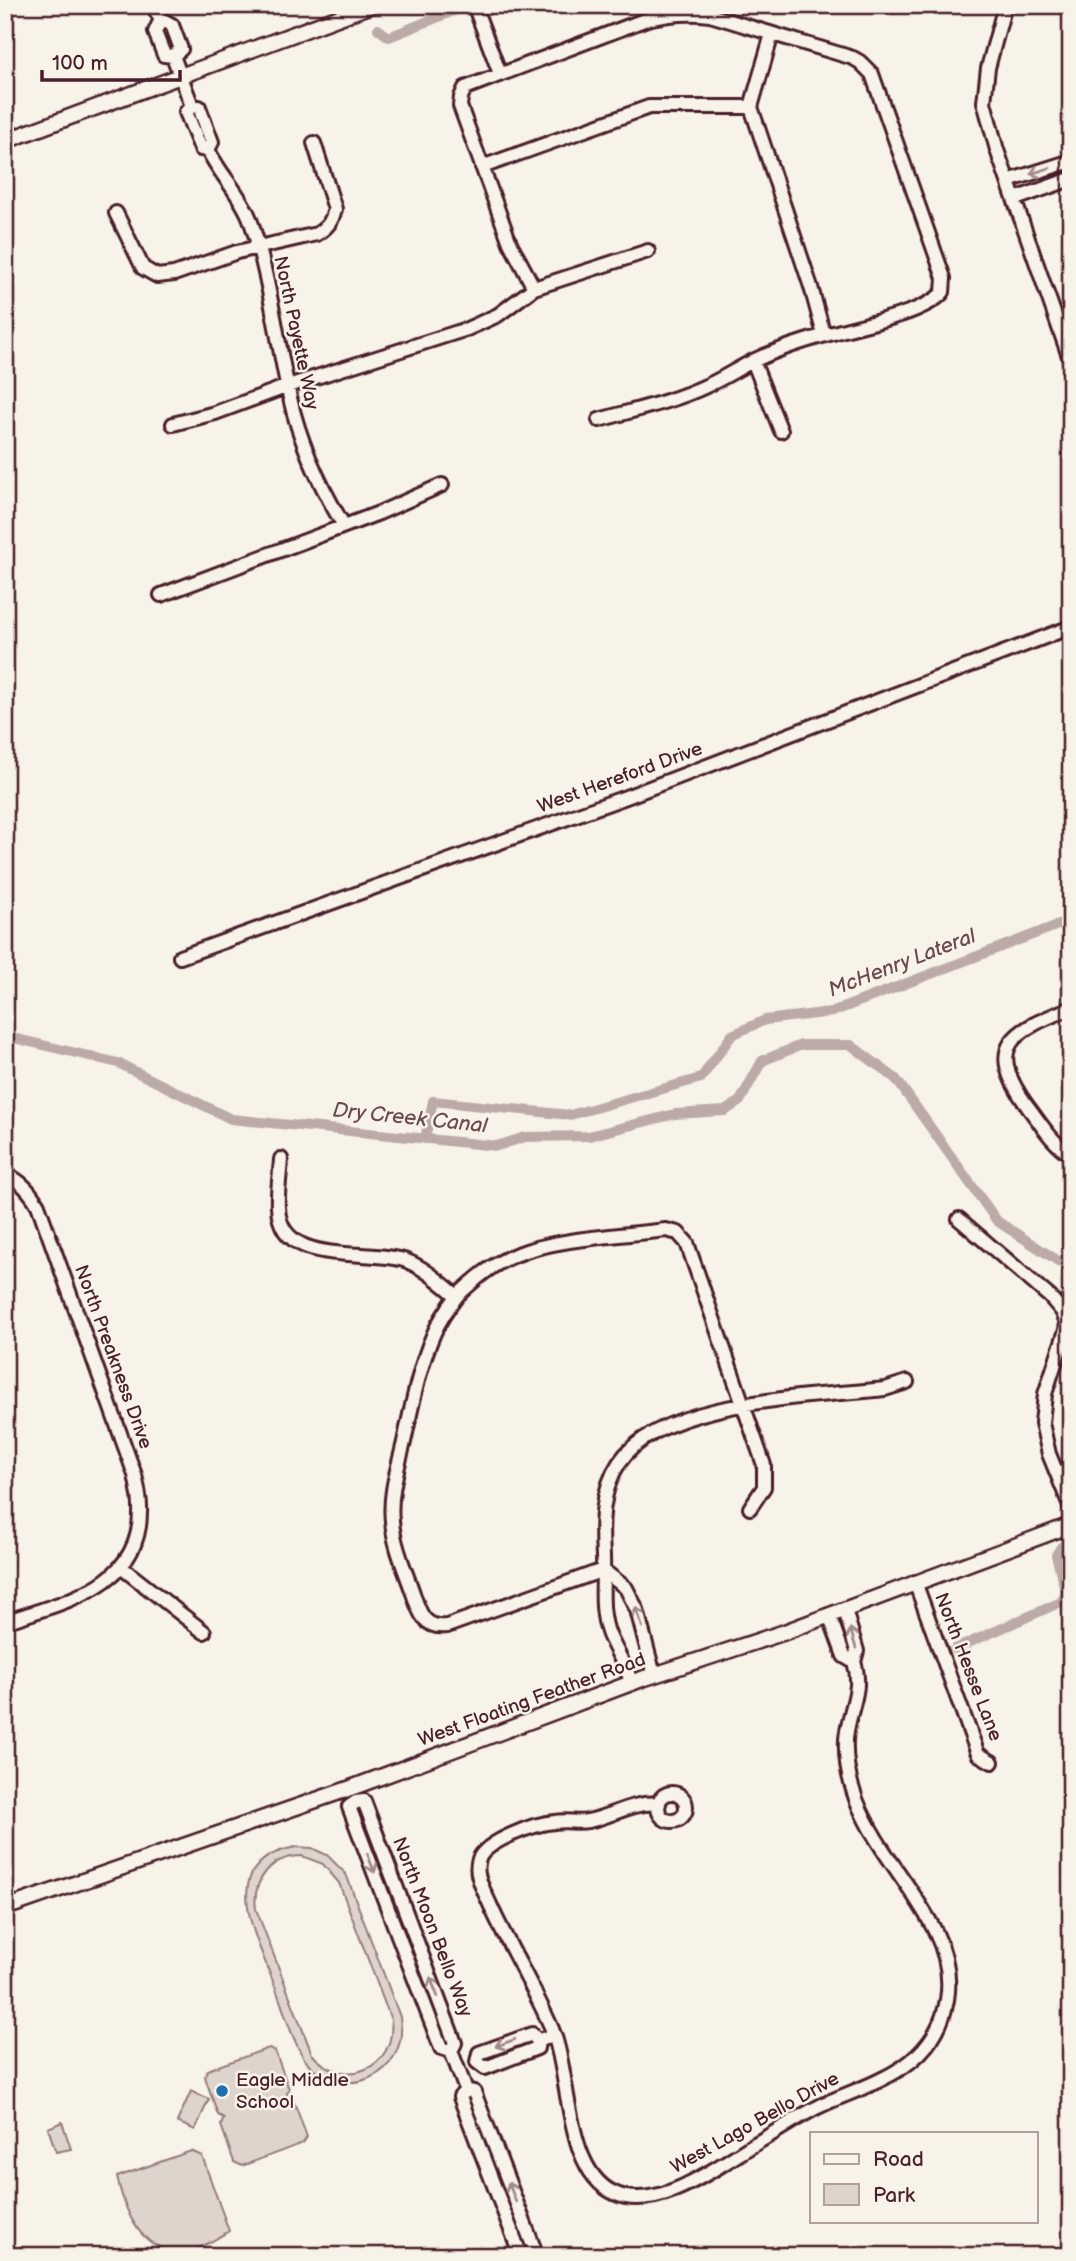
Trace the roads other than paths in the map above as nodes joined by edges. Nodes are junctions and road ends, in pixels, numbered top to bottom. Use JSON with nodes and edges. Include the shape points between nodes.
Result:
{"nodes":[{"id":1,"x":152,"y":5,"type":"edge"},
{"id":2,"x":372,"y":5,"type":"edge"},
{"id":3,"x":474,"y":5,"type":"edge"},
{"id":4,"x":1005,"y":5,"type":"edge"},
{"id":5,"x":772,"y":34,"type":"junction"},
{"id":6,"x":500,"y":75,"type":"junction"},
{"id":7,"x":181,"y":77,"type":"junction"},
{"id":8,"x":751,"y":107,"type":"junction"},
{"id":9,"x":5,"y":141,"type":"edge"},
{"id":10,"x":314,"y":143,"type":"dead end"},
{"id":11,"x":1071,"y":160,"type":"edge"},
{"id":12,"x":482,"y":167,"type":"junction"},
{"id":13,"x":1071,"y":179,"type":"edge"},
{"id":14,"x":1008,"y":181,"type":"junction"},
{"id":15,"x":1015,"y":199,"type":"junction"},
{"id":16,"x":116,"y":214,"type":"dead end"},
{"id":17,"x":258,"y":247,"type":"junction"},
{"id":18,"x":648,"y":251,"type":"dead end"},
{"id":19,"x":534,"y":288,"type":"junction"},
{"id":20,"x":824,"y":335,"type":"junction"},
{"id":21,"x":753,"y":361,"type":"junction"},
{"id":22,"x":1071,"y":362,"type":"edge"},
{"id":23,"x":288,"y":386,"type":"junction"},
{"id":24,"x":599,"y":420,"type":"dead end"},
{"id":25,"x":173,"y":424,"type":"dead end"},
{"id":26,"x":781,"y":431,"type":"dead end"},
{"id":27,"x":442,"y":485,"type":"dead end"},
{"id":28,"x":344,"y":526,"type":"junction"},
{"id":29,"x":161,"y":595,"type":"dead end"},
{"id":30,"x":1071,"y":627,"type":"edge"},
{"id":31,"x":180,"y":957,"type":"dead end"},
{"id":32,"x":1071,"y":1008,"type":"edge"},
{"id":33,"x":1071,"y":1155,"type":"edge"},
{"id":34,"x":281,"y":1159,"type":"dead end"},
{"id":35,"x":5,"y":1174,"type":"edge"},
{"id":36,"x":959,"y":1219,"type":"dead end"},
{"id":37,"x":457,"y":1296,"type":"junction"},
{"id":38,"x":907,"y":1382,"type":"dead end"},
{"id":39,"x":743,"y":1405,"type":"junction"},
{"id":40,"x":750,"y":1508,"type":"dead end"},
{"id":41,"x":1071,"y":1508,"type":"edge"},
{"id":42,"x":1071,"y":1525,"type":"edge"},
{"id":43,"x":121,"y":1567,"type":"junction"},
{"id":44,"x":603,"y":1570,"type":"junction"},
{"id":45,"x":915,"y":1582,"type":"junction"},
{"id":46,"x":845,"y":1610,"type":"junction"},
{"id":47,"x":829,"y":1615,"type":"junction"},
{"id":48,"x":5,"y":1622,"type":"edge"},
{"id":49,"x":204,"y":1632,"type":"dead end"},
{"id":50,"x":854,"y":1662,"type":"junction"},
{"id":51,"x":654,"y":1675,"type":"junction"},
{"id":52,"x":632,"y":1683,"type":"junction"},
{"id":53,"x":992,"y":1762,"type":"dead end"},
{"id":54,"x":354,"y":1795,"type":"junction"},
{"id":55,"x":659,"y":1804,"type":"dead end"},
{"id":56,"x":5,"y":1908,"type":"edge"},
{"id":57,"x":554,"y":2035,"type":"junction"},
{"id":58,"x":458,"y":2069,"type":"junction"},
{"id":59,"x":466,"y":2090,"type":"junction"},
{"id":60,"x":521,"y":2256,"type":"edge"},
{"id":61,"x":537,"y":2256,"type":"edge"}],
"edges":[{"from":1,"to":7,"type":"street","name":"North Payette Way","via":[[161,19],[155,32],[164,55],[173,56]]},
{"from":2,"to":7,"type":"main road"},
{"from":3,"to":6,"type":"street"},
{"from":4,"to":14,"type":"street","via":[[984,102]]},
{"from":5,"to":6,"type":"street","via":[[710,15],[671,14]]},
{"from":5,"to":8,"type":"street"},
{"from":5,"to":20,"type":"street","via":[[853,58],[867,68],[944,278],[943,292],[931,302]]},
{"from":6,"to":12,"type":"street","via":[[465,88],[461,97],[460,106]]},
{"from":7,"to":9,"type":"main road"},
{"from":7,"to":17,"type":"street","name":"North Payette Way","via":[[192,106],[186,112],[201,149],[208,150],[244,206]]},
{"from":8,"to":12,"type":"street","via":[[649,107]]},
{"from":8,"to":20,"type":"street"},
{"from":10,"to":17,"type":"street","via":[[335,209],[332,219],[317,234]]},
{"from":11,"to":14,"type":"street","one_way":true},
{"from":12,"to":19,"type":"street","via":[[510,243]]},
{"from":13,"to":15,"type":"street"},
{"from":14,"to":15,"type":"street"},
{"from":15,"to":22,"type":"street"},
{"from":16,"to":17,"type":"street","via":[[143,268],[157,276]]},
{"from":17,"to":23,"type":"street","name":"North Payette Way"},
{"from":18,"to":19,"type":"street"},
{"from":19,"to":23,"type":"street","via":[[498,315],[467,329]]},
{"from":20,"to":21,"type":"street"},
{"from":21,"to":24,"type":"street","via":[[705,387]]},
{"from":21,"to":26,"type":"street"},
{"from":23,"to":25,"type":"street"},
{"from":23,"to":28,"type":"street","name":"North Payette Way","via":[[305,449]]},
{"from":27,"to":28,"type":"street"},
{"from":28,"to":29,"type":"street"},
{"from":30,"to":31,"type":"street","name":"West Hereford Drive","via":[[626,797]]},
{"from":32,"to":33,"type":"street","via":[[1023,1028],[1006,1056],[1013,1087],[1053,1142]]},
{"from":34,"to":37,"type":"street","via":[[278,1209],[288,1237],[318,1250],[401,1259],[428,1272]]},
{"from":35,"to":43,"type":"street","name":"North Preakness Drive","via":[[18,1180],[38,1205],[135,1475],[139,1530]]},
{"from":36,"to":41,"type":"street","via":[[1050,1297],[1067,1322],[1045,1394],[1042,1423]]},
{"from":37,"to":39,"type":"street","via":[[515,1255],[596,1239],[666,1230],[678,1233],[687,1243]]},
{"from":37,"to":44,"type":"street","via":[[433,1335],[392,1495],[398,1552],[420,1613],[430,1624],[447,1626]]},
{"from":38,"to":39,"type":"street","via":[[885,1389]]},
{"from":39,"to":40,"type":"street","via":[[764,1465],[764,1487]]},
{"from":39,"to":44,"type":"street","via":[[665,1426],[640,1441],[619,1463],[604,1501]]},
{"from":42,"to":45,"type":"main road","name":"West Floating Feather Road"},
{"from":43,"to":48,"type":"street","via":[[96,1588]]},
{"from":43,"to":49,"type":"street"},
{"from":51,"to":44,"type":"street","one_way":true,"via":[[637,1610],[626,1588]]},
{"from":44,"to":52,"type":"street","via":[[601,1599],[609,1634]]},
{"from":45,"to":46,"type":"main road","name":"West Floating Feather Road"},
{"from":45,"to":53,"type":"street","name":"North Hesse Lane","via":[[978,1754]]},
{"from":46,"to":47,"type":"main road","name":"West Floating Feather Road"},
{"from":50,"to":46,"type":"street","one_way":true,"via":[[857,1651]]},
{"from":47,"to":50,"type":"street","via":[[844,1656]]},
{"from":47,"to":51,"type":"main road","name":"West Floating Feather Road"},
{"from":50,"to":57,"type":"street","name":"West Lago Bello Drive","via":[[858,1673],[846,1737],[848,1770],[857,1800],[874,1838],[914,1893],[947,1962],[950,1986],[943,2017],[916,2058],[886,2077],[815,2108],[713,2172],[659,2195],[637,2198],[615,2194],[595,2179],[582,2156]]},
{"from":51,"to":52,"type":"main road","name":"West Floating Feather Road"},
{"from":52,"to":54,"type":"main road","name":"West Floating Feather Road"},
{"from":54,"to":56,"type":"main road","name":"West Floating Feather Road"},
{"from":54,"to":58,"type":"street","name":"North Moon Bello Way","via":[[349,1807],[441,2048],[451,2051]]},
{"from":55,"to":57,"type":"street","via":[[639,1804],[591,1821],[547,1823],[494,1842],[480,1856],[479,1878]]},
{"from":57,"to":58,"type":"street","via":[[538,2041],[531,2034],[479,2053],[477,2062]]},
{"from":58,"to":59,"type":"street"},
{"from":59,"to":60,"type":"street","via":[[460,2097]]},
{"from":61,"to":59,"type":"street","one_way":true,"via":[[474,2092]]}]}
